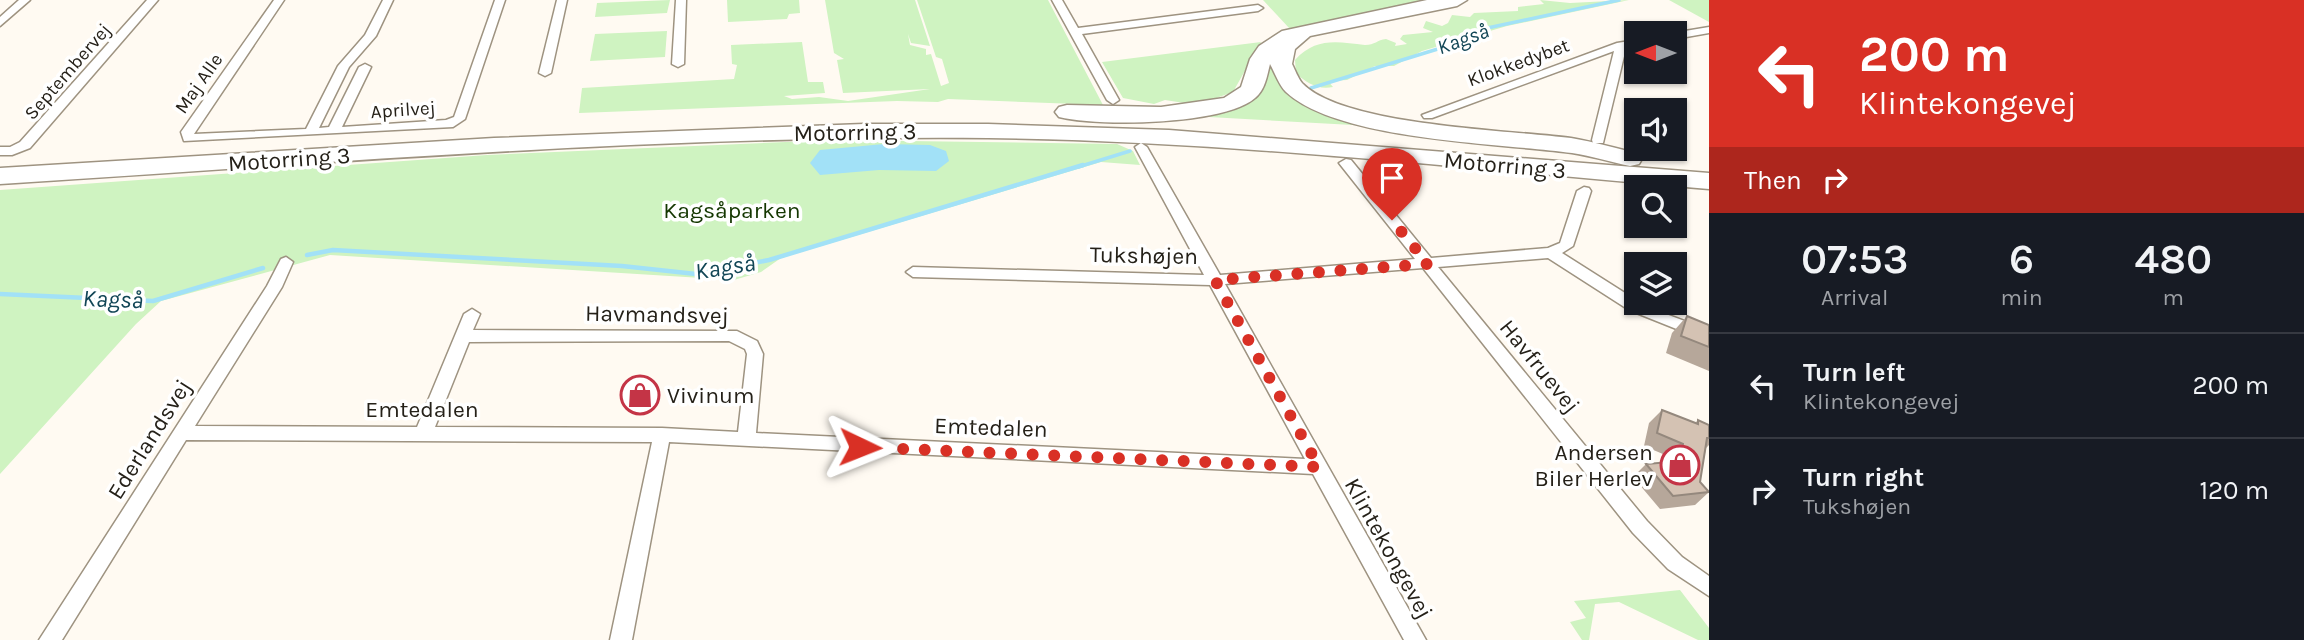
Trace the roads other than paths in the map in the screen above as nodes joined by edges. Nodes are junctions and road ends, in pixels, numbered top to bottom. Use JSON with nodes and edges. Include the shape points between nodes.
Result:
{"nodes":[{"id":1,"x":25,"y":0,"type":"edge"},
{"id":2,"x":153,"y":0,"type":"edge"},
{"id":3,"x":279,"y":0,"type":"edge"},
{"id":4,"x":388,"y":0,"type":"edge"},
{"id":5,"x":500,"y":0,"type":"edge"},
{"id":6,"x":562,"y":0,"type":"edge"},
{"id":7,"x":681,"y":0,"type":"edge"},
{"id":8,"x":1057,"y":0,"type":"edge"},
{"id":9,"x":1207,"y":0,"type":"edge"},
{"id":10,"x":1457,"y":0,"type":"edge"},
{"id":11,"x":1258,"y":8,"type":"dead end"},
{"id":12,"x":1218,"y":13,"type":"junction"},
{"id":13,"x":0,"y":23,"type":"edge"},
{"id":14,"x":1310,"y":30,"type":"junction"},
{"id":15,"x":1709,"y":30,"type":"edge"},
{"id":16,"x":1075,"y":32,"type":"junction"},
{"id":17,"x":1687,"y":34,"type":"edge"},
{"id":18,"x":1621,"y":45,"type":"junction"},
{"id":19,"x":1624,"y":45,"type":"edge"},
{"id":20,"x":678,"y":64,"type":"dead end"},
{"id":21,"x":365,"y":67,"type":"dead end"},
{"id":22,"x":545,"y":73,"type":"dead end"},
{"id":23,"x":1113,"y":100,"type":"dead end"},
{"id":24,"x":1428,"y":115,"type":"dead end"},
{"id":25,"x":801,"y":119,"type":"junction"},
{"id":26,"x":334,"y":131,"type":"junction"},
{"id":27,"x":312,"y":132,"type":"junction"},
{"id":28,"x":1598,"y":140,"type":"dead end"},
{"id":29,"x":1141,"y":147,"type":"dead end"},
{"id":30,"x":0,"y":151,"type":"edge"},
{"id":31,"x":1624,"y":158,"type":"edge"},
{"id":32,"x":1624,"y":158,"type":"edge"},
{"id":33,"x":1648,"y":161,"type":"edge"},
{"id":34,"x":0,"y":163,"type":"edge"},
{"id":35,"x":1346,"y":163,"type":"dead end"},
{"id":36,"x":1496,"y":165,"type":"junction"},
{"id":37,"x":182,"y":166,"type":"junction"},
{"id":38,"x":1709,"y":168,"type":"edge"},
{"id":39,"x":0,"y":176,"type":"edge"},
{"id":40,"x":1709,"y":181,"type":"edge"},
{"id":41,"x":0,"y":184,"type":"edge"},
{"id":42,"x":1709,"y":189,"type":"edge"},
{"id":43,"x":1584,"y":191,"type":"dead end"},
{"id":44,"x":1551,"y":253,"type":"junction"},
{"id":45,"x":286,"y":262,"type":"dead end"},
{"id":46,"x":1428,"y":264,"type":"junction"},
{"id":47,"x":913,"y":272,"type":"dead end"},
{"id":48,"x":1215,"y":280,"type":"junction"},
{"id":49,"x":472,"y":314,"type":"dead end"},
{"id":50,"x":463,"y":336,"type":"junction"},
{"id":51,"x":1709,"y":336,"type":"edge"},
{"id":52,"x":181,"y":433,"type":"junction"},
{"id":53,"x":423,"y":434,"type":"junction"},
{"id":54,"x":662,"y":435,"type":"junction"},
{"id":55,"x":746,"y":439,"type":"junction"},
{"id":56,"x":1319,"y":467,"type":"junction"},
{"id":57,"x":1709,"y":587,"type":"edge"},
{"id":58,"x":50,"y":640,"type":"edge"},
{"id":59,"x":621,"y":640,"type":"edge"},
{"id":60,"x":1415,"y":640,"type":"edge"}],
"edges":[{"from":1,"to":13,"type":"street"},
{"from":2,"to":30,"type":"street","name":"Septembervej","via":[[25,145]]},
{"from":3,"to":27,"type":"street","name":"Maj Alle","via":[[187,132],[189,138],[197,139]]},
{"from":4,"to":27,"type":"street","via":[[370,36],[344,66]]},
{"from":5,"to":26,"type":"street","name":"Aprilvej","via":[[459,118],[449,124]]},
{"from":6,"to":22,"type":"street"},
{"from":7,"to":20,"type":"street"},
{"from":8,"to":16,"type":"street"},
{"from":9,"to":12,"type":"street"},
{"from":10,"to":14,"type":"highway"},
{"from":11,"to":12,"type":"street"},
{"from":12,"to":16,"type":"street"},
{"from":14,"to":25,"type":"highway","via":[[1277,41],[1262,57],[1247,94],[1212,108],[1133,113],[881,112]]},
{"from":14,"to":31,"type":"highway","via":[[1285,48],[1282,69],[1303,94],[1324,107],[1389,125],[1574,146]]},
{"from":15,"to":17,"type":"street"},
{"from":16,"to":23,"type":"street"},
{"from":18,"to":19,"type":"street","name":"Klokkedybet"},
{"from":18,"to":24,"type":"street","name":"Klokkedybet"},
{"from":18,"to":28,"type":"street"},
{"from":21,"to":26,"type":"street","name":"Aprilvej"},
{"from":25,"to":32,"type":"highway","name":"Motorring 3","via":[[1149,123],[1313,131]]},
{"from":25,"to":34,"type":"highway","name":"Motorring 3","via":[[569,128]]},
{"from":26,"to":27,"type":"street","name":"Maj Alle"},
{"from":29,"to":48,"type":"street","name":"Klintekongevej"},
{"from":33,"to":38,"type":"highway","name":"Motorring 3"},
{"from":35,"to":46,"type":"street","name":"Havfruevej"},
{"from":36,"to":37,"type":"highway","name":"Motorring 3","via":[[1302,144],[1138,134],[854,130],[578,140]]},
{"from":36,"to":40,"type":"highway","name":"Motorring 3"},
{"from":36,"to":42,"type":"highway"},
{"from":37,"to":39,"type":"highway","name":"Motorring 3"},
{"from":37,"to":41,"type":"highway"},
{"from":43,"to":44,"type":"street","via":[[1566,246]]},
{"from":44,"to":46,"type":"street","name":"Tukshøjen"},
{"from":44,"to":51,"type":"street","via":[[1634,306]]},
{"from":45,"to":52,"type":"street","name":"Ederlandsvej"},
{"from":46,"to":48,"type":"street","name":"Tukshøjen"},
{"from":46,"to":57,"type":"street","name":"Havfruevej","via":[[1640,527],[1675,563]]},
{"from":47,"to":48,"type":"street","name":"Tukshøjen"},
{"from":48,"to":56,"type":"street","name":"Klintekongevej"},
{"from":49,"to":50,"type":"street"},
{"from":50,"to":53,"type":"street"},
{"from":50,"to":55,"type":"street","name":"Havmandsvej","via":[[743,338],[755,354]]},
{"from":52,"to":53,"type":"street","name":"Emtedalen"},
{"from":52,"to":58,"type":"street","name":"Ederlandsvej"},
{"from":53,"to":54,"type":"street","name":"Emtedalen"},
{"from":54,"to":55,"type":"street","name":"Emtedalen"},
{"from":54,"to":59,"type":"street"},
{"from":55,"to":56,"type":"street","name":"Emtedalen"},
{"from":56,"to":60,"type":"street","name":"Klintekongevej"}]}
